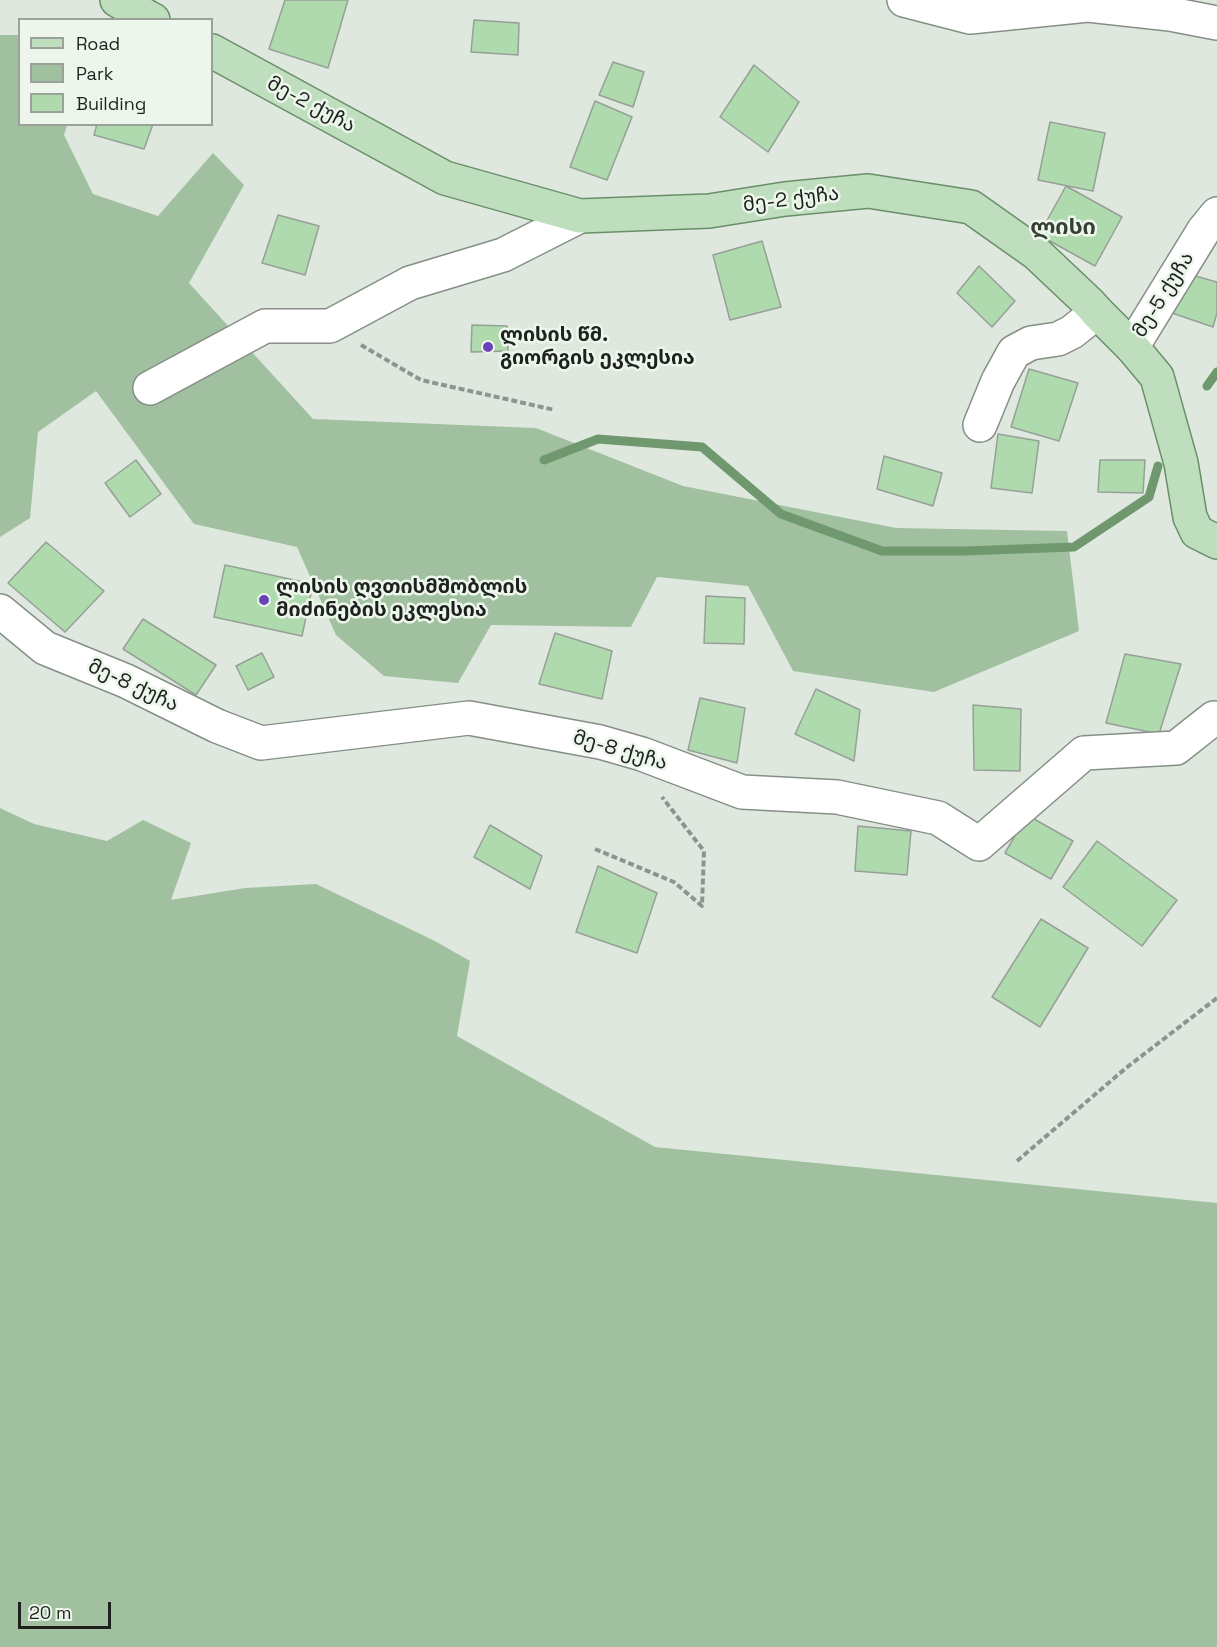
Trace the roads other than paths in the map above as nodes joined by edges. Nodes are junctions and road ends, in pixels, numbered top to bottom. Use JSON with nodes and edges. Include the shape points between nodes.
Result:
{"nodes":[{"id":1,"x":904,"y":0,"type":"edge"},
{"id":2,"x":1217,"y":23,"type":"edge"},
{"id":3,"x":213,"y":52,"type":"edge"},
{"id":4,"x":1217,"y":214,"type":"edge"},
{"id":5,"x":580,"y":216,"type":"junction"},
{"id":6,"x":1096,"y":312,"type":"junction"},
{"id":7,"x":1132,"y":347,"type":"junction"},
{"id":8,"x":150,"y":388,"type":"dead end"},
{"id":9,"x":980,"y":425,"type":"dead end"},
{"id":10,"x":1217,"y":542,"type":"edge"},
{"id":11,"x":0,"y":611,"type":"edge"},
{"id":12,"x":1216,"y":711,"type":"edge"}],
"edges":[{"from":1,"to":2,"type":"street","via":[[970,17],[1088,5]]},
{"from":3,"to":5,"type":"main road","name":"მე-2 ქუჩა","via":[[445,178]]},
{"from":4,"to":7,"type":"street","name":"მე-5 ქუჩა"},
{"from":5,"to":6,"type":"main road","name":"მე-2 ქუჩა","via":[[709,211],[868,191],[971,207],[1036,253]]},
{"from":5,"to":8,"type":"street","via":[[503,255],[410,283],[330,326],[265,326]]},
{"from":6,"to":7,"type":"main road","name":"მე-2 ქუჩა"},
{"from":6,"to":9,"type":"street","via":[[1058,339],[1031,343],[1014,352]]},
{"from":7,"to":10,"type":"main road","name":"მე-2 ქუჩა","via":[[1157,377],[1190,517],[1197,532]]},
{"from":11,"to":12,"type":"street","name":"მე-8 ქუჩა","via":[[45,648],[261,743],[469,718],[642,753],[742,792],[837,797],[938,818],[979,844],[1084,753],[1176,748]]}]}
